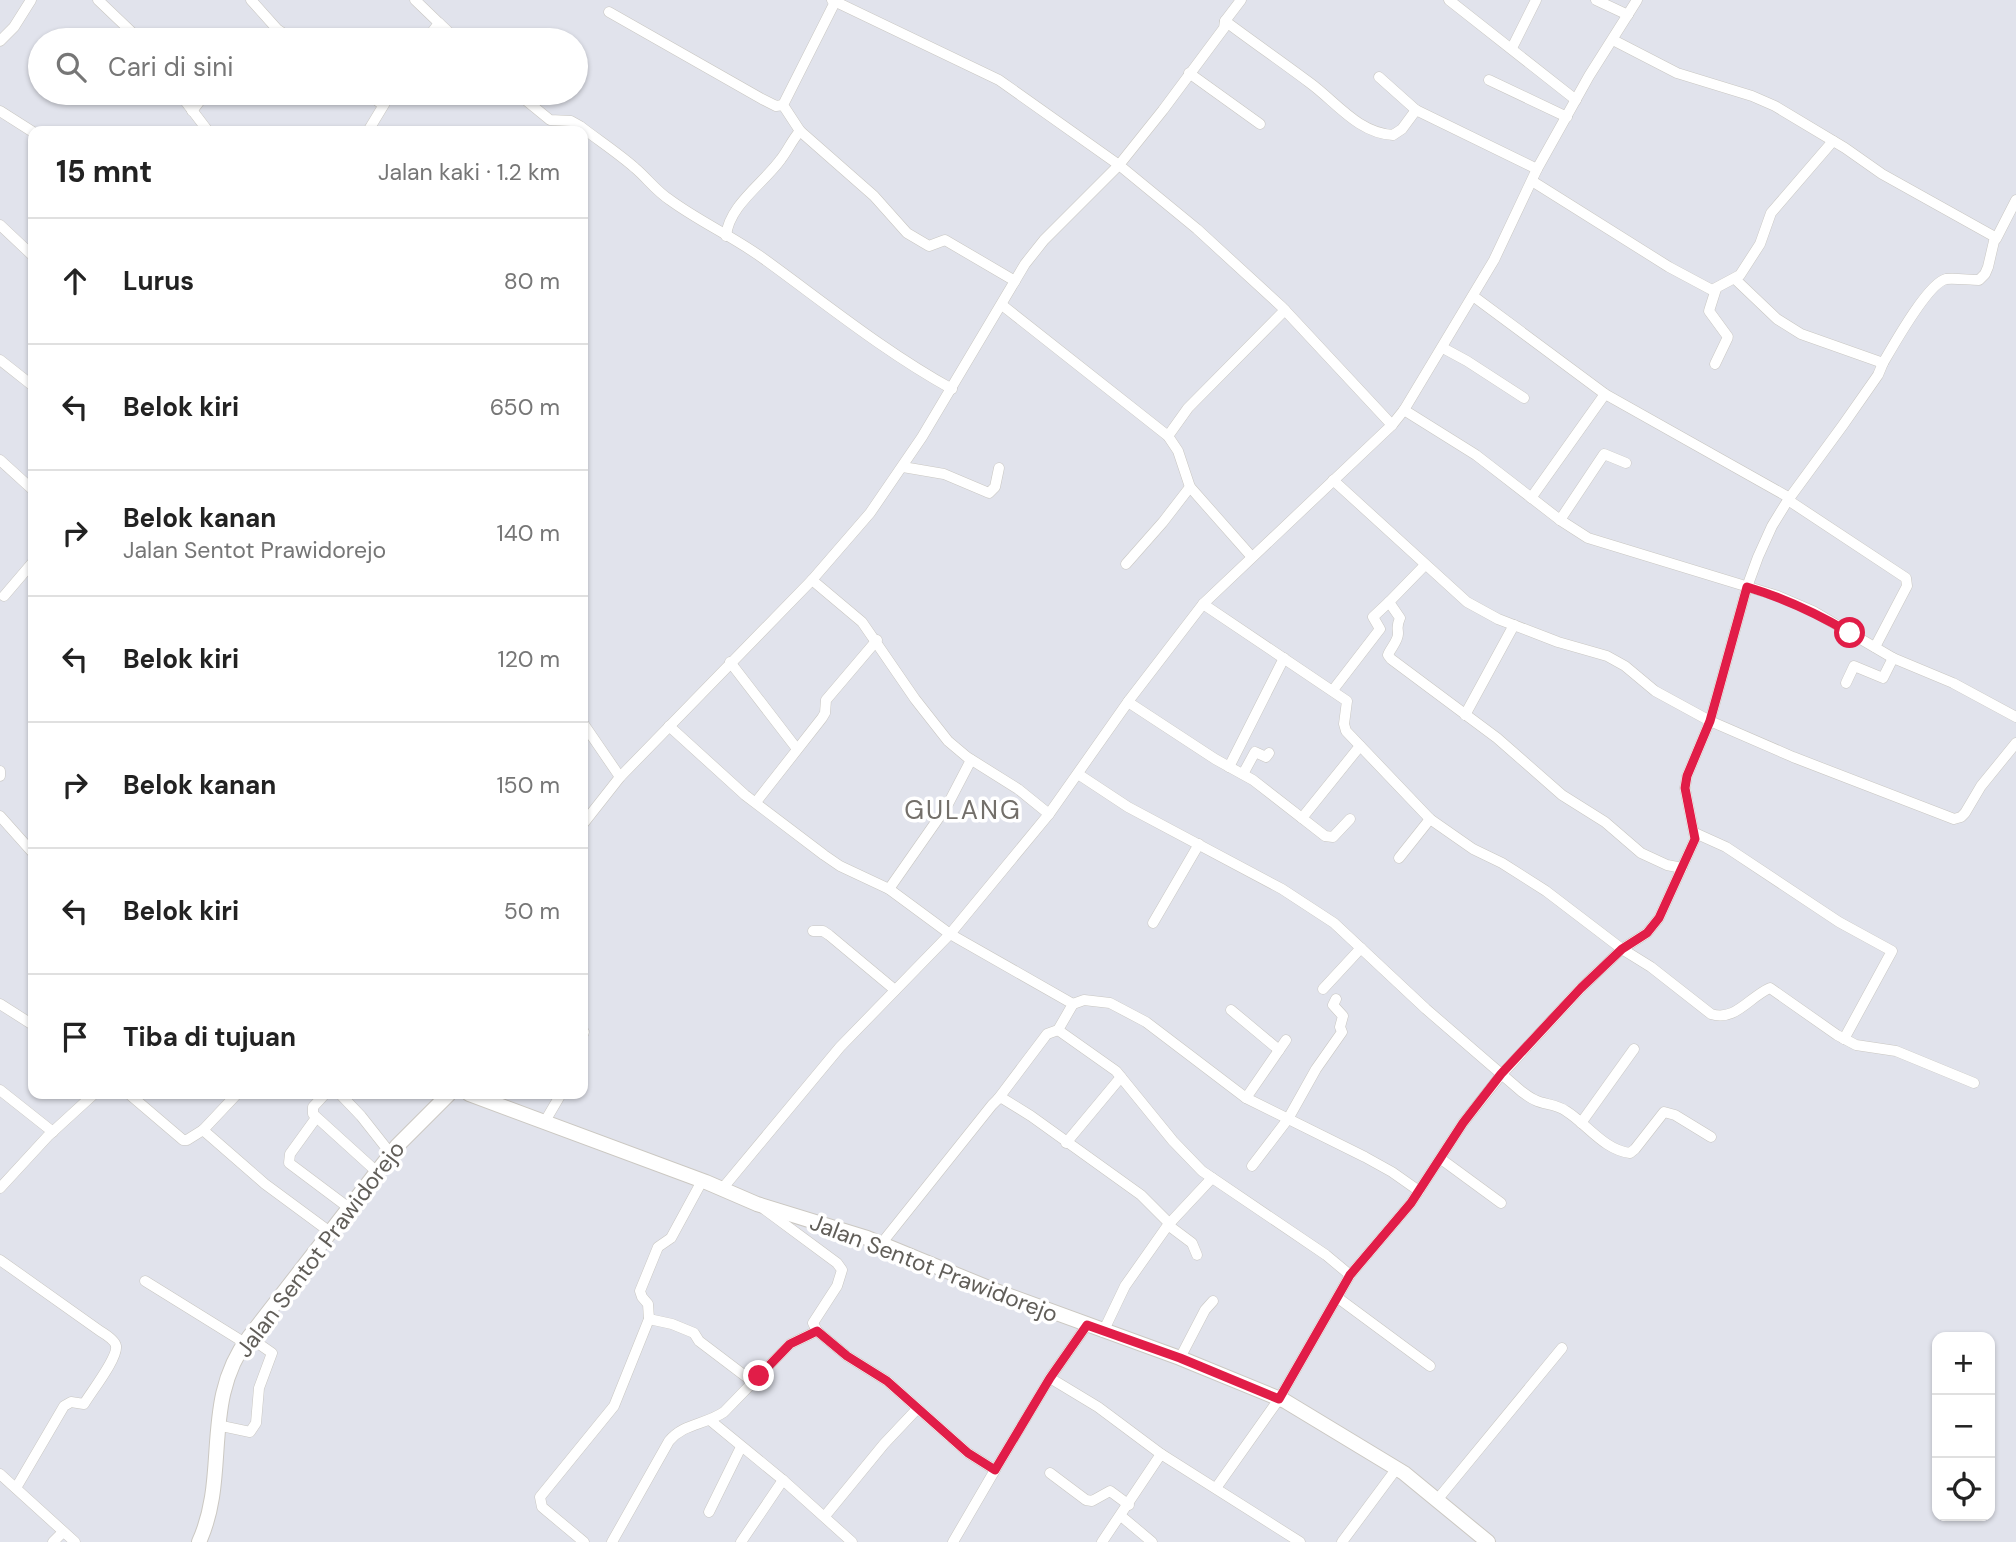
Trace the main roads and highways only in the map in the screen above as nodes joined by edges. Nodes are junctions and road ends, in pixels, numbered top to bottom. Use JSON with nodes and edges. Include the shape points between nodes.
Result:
{"nodes":[{"id":1,"x":444,"y":1099,"type":"edge"},
{"id":2,"x":482,"y":1099,"type":"edge"},
{"id":3,"x":199,"y":1542,"type":"edge"},
{"id":4,"x":1488,"y":1542,"type":"edge"}],
"edges":[{"from":1,"to":3,"type":"main road","name":"Jalan Sentot Prawidorejo","via":[[391,1154],[330,1232],[225,1382],[209,1517]]},
{"from":2,"to":4,"type":"main road","name":"Jalan Sentot Prawidorejo","via":[[757,1204],[881,1244],[1279,1399],[1397,1468]]}]}
